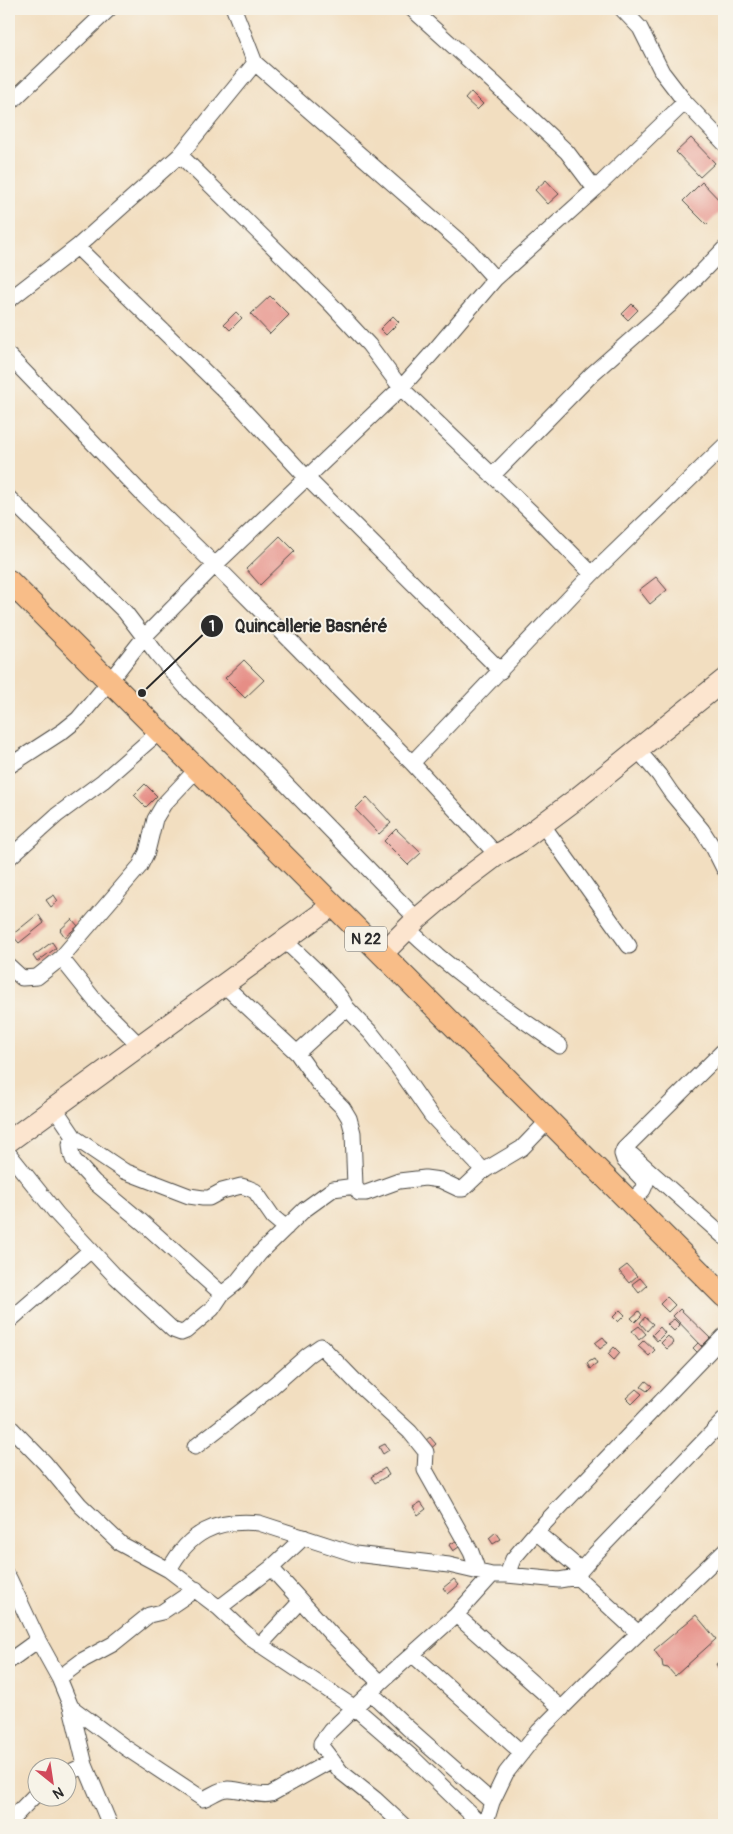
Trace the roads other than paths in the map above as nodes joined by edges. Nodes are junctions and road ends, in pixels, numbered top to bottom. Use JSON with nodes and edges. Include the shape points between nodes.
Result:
{"nodes":[{"id":1,"x":109,"y":9,"type":"edge"},
{"id":2,"x":234,"y":9,"type":"edge"},
{"id":3,"x":412,"y":9,"type":"edge"},
{"id":4,"x":622,"y":9,"type":"edge"},
{"id":5,"x":255,"y":63,"type":"junction"},
{"id":6,"x":686,"y":102,"type":"junction"},
{"id":7,"x":9,"y":104,"type":"edge"},
{"id":8,"x":724,"y":143,"type":"edge"},
{"id":9,"x":180,"y":155,"type":"junction"},
{"id":10,"x":594,"y":189,"type":"junction"},
{"id":11,"x":77,"y":247,"type":"junction"},
{"id":12,"x":724,"y":249,"type":"edge"},
{"id":13,"x":495,"y":279,"type":"junction"},
{"id":14,"x":9,"y":300,"type":"edge"},
{"id":15,"x":9,"y":356,"type":"edge"},
{"id":16,"x":400,"y":388,"type":"junction"},
{"id":17,"x":724,"y":446,"type":"edge"},
{"id":18,"x":493,"y":476,"type":"junction"},
{"id":19,"x":306,"y":478,"type":"junction"},
{"id":20,"x":9,"y":498,"type":"edge"},
{"id":21,"x":215,"y":565,"type":"junction"},
{"id":22,"x":592,"y":574,"type":"junction"},
{"id":23,"x":9,"y":581,"type":"edge"},
{"id":24,"x":145,"y":636,"type":"junction"},
{"id":25,"x":501,"y":671,"type":"junction"},
{"id":26,"x":724,"y":680,"type":"edge"},
{"id":27,"x":109,"y":682,"type":"junction"},
{"id":28,"x":160,"y":731,"type":"junction"},
{"id":29,"x":637,"y":749,"type":"junction"},
{"id":30,"x":412,"y":763,"type":"junction"},
{"id":31,"x":9,"y":766,"type":"edge"},
{"id":32,"x":198,"y":768,"type":"junction"},
{"id":33,"x":542,"y":824,"type":"junction"},
{"id":34,"x":497,"y":855,"type":"junction"},
{"id":35,"x":9,"y":858,"type":"edge"},
{"id":36,"x":724,"y":869,"type":"edge"},
{"id":37,"x":333,"y":905,"type":"junction"},
{"id":38,"x":412,"y":924,"type":"junction"},
{"id":39,"x":285,"y":941,"type":"junction"},
{"id":40,"x":629,"y":946,"type":"dead end"},
{"id":41,"x":382,"y":954,"type":"junction"},
{"id":42,"x":61,"y":958,"type":"junction"},
{"id":43,"x":9,"y":966,"type":"edge"},
{"id":44,"x":224,"y":985,"type":"junction"},
{"id":45,"x":346,"y":1007,"type":"junction"},
{"id":46,"x":139,"y":1045,"type":"junction"},
{"id":47,"x":560,"y":1046,"type":"dead end"},
{"id":48,"x":724,"y":1050,"type":"edge"},
{"id":49,"x":297,"y":1053,"type":"junction"},
{"id":50,"x":54,"y":1108,"type":"junction"},
{"id":51,"x":548,"y":1121,"type":"junction"},
{"id":52,"x":75,"y":1138,"type":"junction"},
{"id":53,"x":9,"y":1141,"type":"edge"},
{"id":54,"x":624,"y":1149,"type":"junction"},
{"id":55,"x":9,"y":1154,"type":"edge"},
{"id":56,"x":484,"y":1171,"type":"junction"},
{"id":57,"x":355,"y":1186,"type":"junction"},
{"id":58,"x":630,"y":1202,"type":"junction"},
{"id":59,"x":286,"y":1228,"type":"junction"},
{"id":60,"x":724,"y":1237,"type":"edge"},
{"id":61,"x":91,"y":1250,"type":"junction"},
{"id":62,"x":222,"y":1294,"type":"junction"},
{"id":63,"x":724,"y":1296,"type":"edge"},
{"id":64,"x":9,"y":1321,"type":"edge"},
{"id":65,"x":724,"y":1336,"type":"edge"},
{"id":66,"x":724,"y":1420,"type":"edge"},
{"id":67,"x":9,"y":1426,"type":"edge"},
{"id":68,"x":195,"y":1447,"type":"dead end"},
{"id":69,"x":536,"y":1532,"type":"junction"},
{"id":70,"x":304,"y":1537,"type":"junction"},
{"id":71,"x":724,"y":1551,"type":"edge"},
{"id":72,"x":271,"y":1568,"type":"junction"},
{"id":73,"x":169,"y":1570,"type":"junction"},
{"id":74,"x":485,"y":1573,"type":"junction"},
{"id":75,"x":579,"y":1574,"type":"junction"},
{"id":76,"x":507,"y":1575,"type":"junction"},
{"id":77,"x":9,"y":1578,"type":"edge"},
{"id":78,"x":196,"y":1589,"type":"junction"},
{"id":79,"x":301,"y":1601,"type":"junction"},
{"id":80,"x":219,"y":1608,"type":"junction"},
{"id":81,"x":456,"y":1615,"type":"junction"},
{"id":82,"x":638,"y":1633,"type":"junction"},
{"id":83,"x":38,"y":1640,"type":"junction"},
{"id":84,"x":260,"y":1645,"type":"junction"},
{"id":85,"x":413,"y":1655,"type":"junction"},
{"id":86,"x":9,"y":1661,"type":"edge"},
{"id":87,"x":59,"y":1678,"type":"junction"},
{"id":88,"x":375,"y":1688,"type":"junction"},
{"id":89,"x":71,"y":1707,"type":"junction"},
{"id":90,"x":355,"y":1708,"type":"junction"},
{"id":91,"x":562,"y":1709,"type":"junction"},
{"id":92,"x":522,"y":1753,"type":"junction"},
{"id":93,"x":332,"y":1760,"type":"junction"},
{"id":94,"x":85,"y":1764,"type":"junction"},
{"id":95,"x":78,"y":1768,"type":"edge"},
{"id":96,"x":28,"y":1802,"type":"edge"},
{"id":97,"x":492,"y":1802,"type":"junction"},
{"id":98,"x":9,"y":1822,"type":"edge"},
{"id":99,"x":110,"y":1825,"type":"edge"},
{"id":100,"x":403,"y":1825,"type":"edge"},
{"id":101,"x":483,"y":1825,"type":"edge"}],
"edges":[{"from":1,"to":7,"type":"street"},
{"from":2,"to":5,"type":"street"},
{"from":3,"to":10,"type":"street","via":[[556,141]]},
{"from":4,"to":6,"type":"street","via":[[640,28],[662,72]]},
{"from":5,"to":9,"type":"street"},
{"from":5,"to":13,"type":"street","via":[[469,250]]},
{"from":6,"to":8,"type":"street"},
{"from":6,"to":10,"type":"street"},
{"from":9,"to":11,"type":"street"},
{"from":9,"to":16,"type":"street","via":[[370,345]]},
{"from":10,"to":13,"type":"street"},
{"from":11,"to":14,"type":"street"},
{"from":11,"to":19,"type":"street","via":[[239,405]]},
{"from":12,"to":18,"type":"street","via":[[669,306],[592,374]]},
{"from":13,"to":16,"type":"street"},
{"from":15,"to":21,"type":"street"},
{"from":16,"to":18,"type":"street"},
{"from":16,"to":19,"type":"street"},
{"from":17,"to":22,"type":"street"},
{"from":18,"to":22,"type":"street"},
{"from":19,"to":21,"type":"street"},
{"from":19,"to":25,"type":"street"},
{"from":20,"to":24,"type":"street","via":[[125,612]]},
{"from":21,"to":24,"type":"street"},
{"from":21,"to":30,"type":"street"},
{"from":22,"to":25,"type":"street"},
{"from":23,"to":27,"type":"main road","number":"N 22"},
{"from":24,"to":27,"type":"street"},
{"from":24,"to":38,"type":"street","via":[[188,690],[278,776]]},
{"from":25,"to":30,"type":"street"},
{"from":26,"to":29,"type":"street"},
{"from":27,"to":28,"type":"main road","number":"N 22"},
{"from":27,"to":31,"type":"street","via":[[63,731]]},
{"from":28,"to":32,"type":"main road","number":"N 22"},
{"from":28,"to":35,"type":"street"},
{"from":29,"to":33,"type":"street"},
{"from":29,"to":36,"type":"street","via":[[702,830]]},
{"from":30,"to":34,"type":"street"},
{"from":32,"to":37,"type":"main road","number":"N 22"},
{"from":32,"to":42,"type":"street","via":[[164,804],[155,819],[143,863]]},
{"from":33,"to":34,"type":"street"},
{"from":33,"to":40,"type":"street"},
{"from":34,"to":38,"type":"street"},
{"from":37,"to":39,"type":"street"},
{"from":37,"to":41,"type":"main road","number":"N 22"},
{"from":38,"to":41,"type":"street"},
{"from":38,"to":47,"type":"street","via":[[436,956]]},
{"from":39,"to":44,"type":"street"},
{"from":39,"to":45,"type":"street","via":[[325,980]]},
{"from":41,"to":51,"type":"main road","number":"N 22"},
{"from":42,"to":43,"type":"street","via":[[36,976],[22,978]]},
{"from":42,"to":46,"type":"street","via":[[97,1002]]},
{"from":44,"to":46,"type":"street"},
{"from":44,"to":49,"type":"street"},
{"from":45,"to":49,"type":"street"},
{"from":45,"to":56,"type":"street","via":[[397,1066],[432,1116]]},
{"from":46,"to":50,"type":"street"},
{"from":48,"to":54,"type":"street"},
{"from":49,"to":57,"type":"street","via":[[349,1118],[353,1133]]},
{"from":50,"to":52,"type":"street"},
{"from":50,"to":53,"type":"street"},
{"from":51,"to":56,"type":"street","via":[[513,1154]]},
{"from":51,"to":58,"type":"main road","number":"N 22"},
{"from":52,"to":59,"type":"street","via":[[124,1171],[189,1196],[206,1198],[224,1190],[241,1186],[248,1188],[272,1217]]},
{"from":52,"to":62,"type":"street","via":[[70,1144],[70,1152],[94,1182]]},
{"from":54,"to":58,"type":"street","via":[[624,1160],[646,1183]]},
{"from":54,"to":60,"type":"street"},
{"from":55,"to":61,"type":"street"},
{"from":56,"to":57,"type":"street","via":[[459,1189],[440,1180],[425,1178],[399,1181],[366,1193],[359,1193]]},
{"from":57,"to":59,"type":"street","via":[[326,1193]]},
{"from":58,"to":63,"type":"main road","number":"N 22"},
{"from":59,"to":62,"type":"street"},
{"from":61,"to":62,"type":"street","via":[[116,1277],[181,1333],[212,1310]]},
{"from":61,"to":64,"type":"street"},
{"from":65,"to":69,"type":"street"},
{"from":66,"to":75,"type":"street"},
{"from":67,"to":73,"type":"street","via":[[114,1538]]},
{"from":68,"to":74,"type":"street","via":[[321,1346],[410,1432],[426,1452],[425,1470]]},
{"from":69,"to":75,"type":"street"},
{"from":69,"to":76,"type":"street","via":[[513,1559]]},
{"from":70,"to":72,"type":"street"},
{"from":70,"to":73,"type":"street","via":[[259,1523],[219,1526],[199,1533],[189,1541]]},
{"from":70,"to":74,"type":"street","via":[[355,1554]]},
{"from":71,"to":82,"type":"street"},
{"from":72,"to":79,"type":"street"},
{"from":72,"to":80,"type":"street"},
{"from":73,"to":78,"type":"street"},
{"from":74,"to":76,"type":"street"},
{"from":74,"to":81,"type":"street"},
{"from":75,"to":76,"type":"street","via":[[559,1580]]},
{"from":75,"to":82,"type":"street"},
{"from":77,"to":83,"type":"street"},
{"from":78,"to":80,"type":"street"},
{"from":78,"to":87,"type":"street","via":[[162,1612],[149,1615],[114,1644],[83,1660]]},
{"from":79,"to":84,"type":"street"},
{"from":79,"to":88,"type":"street"},
{"from":80,"to":84,"type":"street"},
{"from":81,"to":85,"type":"street"},
{"from":81,"to":91,"type":"street"},
{"from":82,"to":91,"type":"street"},
{"from":83,"to":86,"type":"street"},
{"from":83,"to":87,"type":"street"},
{"from":84,"to":90,"type":"street"},
{"from":85,"to":88,"type":"street"},
{"from":85,"to":92,"type":"street"},
{"from":87,"to":89,"type":"street"},
{"from":88,"to":90,"type":"street"},
{"from":88,"to":97,"type":"street","via":[[408,1728]]},
{"from":89,"to":93,"type":"street","via":[[203,1799],[220,1790],[242,1789],[271,1794]]},
{"from":89,"to":94,"type":"street"},
{"from":90,"to":93,"type":"street","via":[[321,1743]]},
{"from":90,"to":101,"type":"street"},
{"from":91,"to":92,"type":"street"},
{"from":92,"to":97,"type":"street","via":[[506,1773]]},
{"from":93,"to":100,"type":"street","via":[[341,1772]]},
{"from":94,"to":95,"type":"street"},
{"from":94,"to":99,"type":"street"},
{"from":96,"to":98,"type":"street"},
{"from":97,"to":101,"type":"street"}]}
